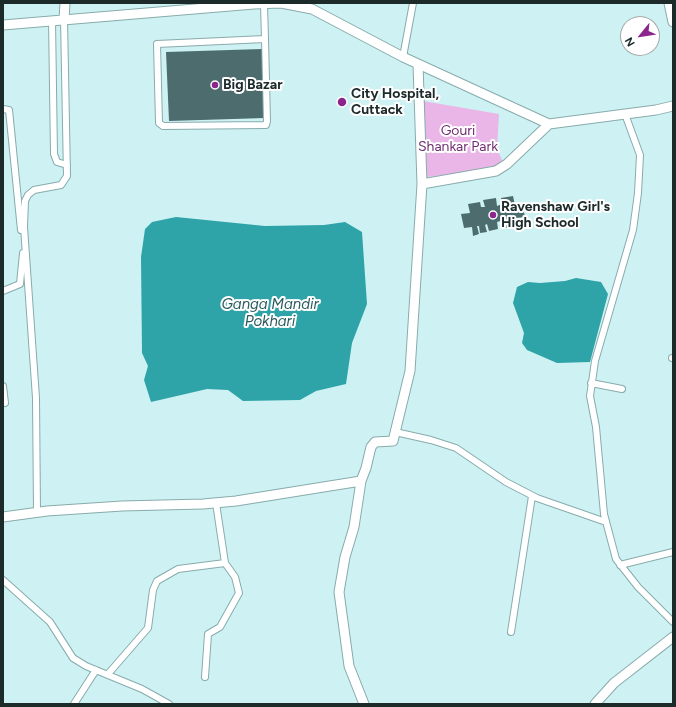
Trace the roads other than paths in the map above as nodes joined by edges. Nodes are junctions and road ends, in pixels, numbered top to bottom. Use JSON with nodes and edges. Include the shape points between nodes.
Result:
{"nodes":[{"id":1,"x":65,"y":3,"type":"edge"},
{"id":2,"x":281,"y":3,"type":"edge"},
{"id":3,"x":413,"y":3,"type":"edge"},
{"id":4,"x":669,"y":3,"type":"edge"},
{"id":5,"x":264,"y":4,"type":"edge"},
{"id":6,"x":64,"y":19,"type":"junction"},
{"id":7,"x":52,"y":20,"type":"junction"},
{"id":8,"x":673,"y":22,"type":"edge"},
{"id":9,"x":3,"y":25,"type":"edge"},
{"id":10,"x":265,"y":38,"type":"junction"},
{"id":11,"x":403,"y":57,"type":"junction"},
{"id":12,"x":418,"y":64,"type":"junction"},
{"id":13,"x":673,"y":106,"type":"edge"},
{"id":14,"x":3,"y":109,"type":"edge"},
{"id":15,"x":625,"y":114,"type":"junction"},
{"id":16,"x":549,"y":124,"type":"junction"},
{"id":17,"x":67,"y":165,"type":"junction"},
{"id":18,"x":422,"y":184,"type":"junction"},
{"id":19,"x":3,"y":291,"type":"edge"},
{"id":20,"x":591,"y":383,"type":"junction"},
{"id":21,"x":3,"y":386,"type":"edge"},
{"id":22,"x":622,"y":389,"type":"dead end"},
{"id":23,"x":5,"y":403,"type":"dead end"},
{"id":24,"x":395,"y":432,"type":"junction"},
{"id":25,"x":361,"y":481,"type":"junction"},
{"id":26,"x":532,"y":496,"type":"junction"},
{"id":27,"x":216,"y":503,"type":"junction"},
{"id":28,"x":37,"y":512,"type":"junction"},
{"id":29,"x":3,"y":517,"type":"edge"},
{"id":30,"x":606,"y":522,"type":"junction"},
{"id":31,"x":673,"y":552,"type":"edge"},
{"id":32,"x":225,"y":563,"type":"junction"},
{"id":33,"x":620,"y":565,"type":"junction"},
{"id":34,"x":3,"y":580,"type":"edge"},
{"id":35,"x":673,"y":622,"type":"edge"},
{"id":36,"x":511,"y":632,"type":"dead end"},
{"id":37,"x":673,"y":637,"type":"edge"},
{"id":38,"x":96,"y":670,"type":"junction"},
{"id":39,"x":108,"y":674,"type":"junction"},
{"id":40,"x":205,"y":677,"type":"dead end"},
{"id":41,"x":74,"y":704,"type":"edge"},
{"id":42,"x":169,"y":704,"type":"edge"},
{"id":43,"x":364,"y":704,"type":"edge"},
{"id":44,"x":595,"y":704,"type":"edge"}],
"edges":[{"from":1,"to":6,"type":"street"},
{"from":2,"to":5,"type":"street"},
{"from":2,"to":11,"type":"street","via":[[312,9]]},
{"from":3,"to":11,"type":"street"},
{"from":4,"to":8,"type":"street"},
{"from":5,"to":6,"type":"street"},
{"from":5,"to":10,"type":"street"},
{"from":6,"to":7,"type":"street"},
{"from":6,"to":17,"type":"street"},
{"from":7,"to":9,"type":"street"},
{"from":7,"to":17,"type":"street","via":[[54,154],[57,162]]},
{"from":10,"to":10,"type":"street","via":[[266,125],[163,126],[159,123],[157,44]]},
{"from":11,"to":12,"type":"street"},
{"from":12,"to":16,"type":"street"},
{"from":12,"to":18,"type":"street"},
{"from":13,"to":15,"type":"street"},
{"from":14,"to":19,"type":"street","via":[[9,110],[23,255],[20,284]]},
{"from":15,"to":16,"type":"street"},
{"from":15,"to":20,"type":"street","via":[[640,155],[635,215]]},
{"from":16,"to":18,"type":"street","via":[[507,164],[496,171]]},
{"from":17,"to":28,"type":"street","via":[[67,176],[61,185],[34,190],[25,202],[24,227],[36,398]]},
{"from":18,"to":24,"type":"street","via":[[410,371]]},
{"from":20,"to":22,"type":"street"},
{"from":20,"to":30,"type":"street","via":[[590,396],[596,427]]},
{"from":21,"to":23,"type":"street"},
{"from":24,"to":25,"type":"street","via":[[393,441],[375,442],[371,447]]},
{"from":24,"to":26,"type":"street","via":[[456,448],[506,482]]},
{"from":25,"to":27,"type":"street"},
{"from":25,"to":43,"type":"street","via":[[354,527],[345,557],[339,592],[349,666]]},
{"from":26,"to":30,"type":"street"},
{"from":26,"to":36,"type":"street"},
{"from":27,"to":28,"type":"street"},
{"from":27,"to":32,"type":"street"},
{"from":28,"to":29,"type":"street"},
{"from":30,"to":33,"type":"street"},
{"from":31,"to":33,"type":"street"},
{"from":32,"to":39,"type":"street","via":[[178,569],[157,581],[153,590],[148,628]]},
{"from":32,"to":40,"type":"street","via":[[235,577],[239,593],[220,627],[208,634]]},
{"from":33,"to":35,"type":"street"},
{"from":34,"to":38,"type":"street","via":[[50,622],[73,658]]},
{"from":37,"to":44,"type":"street","via":[[614,683]]},
{"from":38,"to":39,"type":"street"},
{"from":38,"to":41,"type":"street"},
{"from":39,"to":42,"type":"street"}]}
